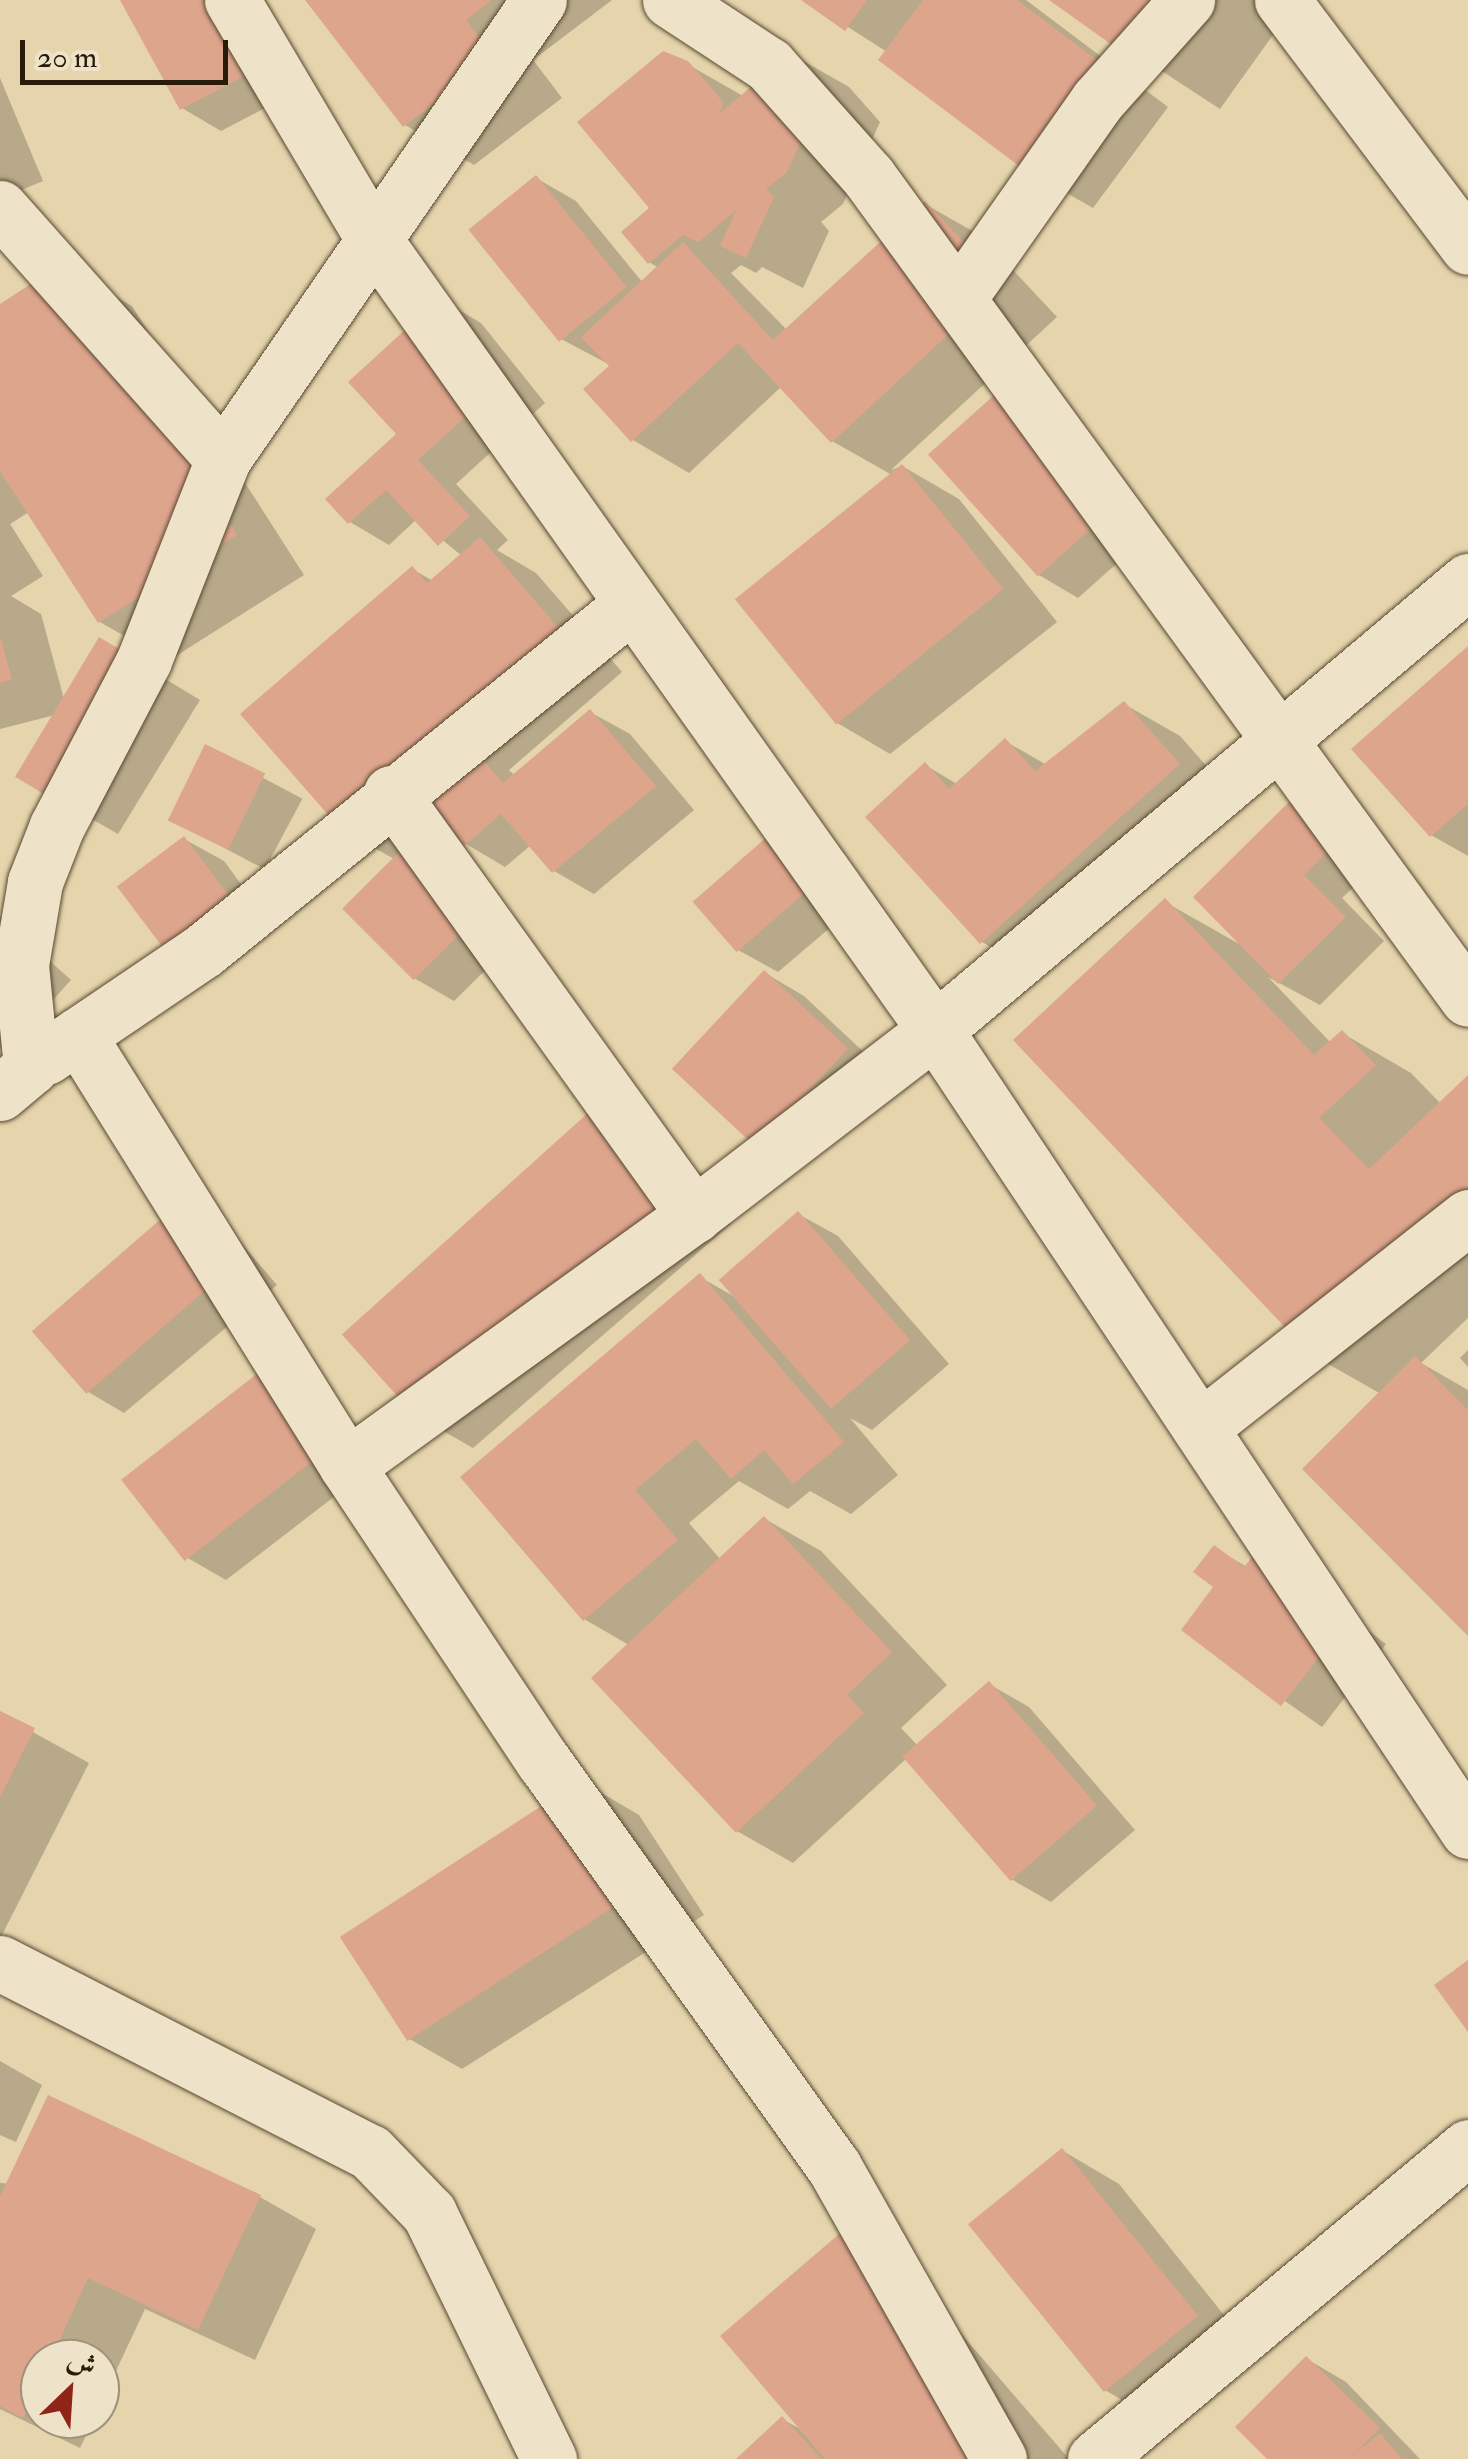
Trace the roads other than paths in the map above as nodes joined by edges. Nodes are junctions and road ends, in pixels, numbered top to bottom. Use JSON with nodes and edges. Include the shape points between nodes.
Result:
{"nodes":[{"id":1,"x":232,"y":0,"type":"edge"},
{"id":2,"x":539,"y":0,"type":"edge"},
{"id":3,"x":670,"y":0,"type":"edge"},
{"id":4,"x":1187,"y":0,"type":"edge"},
{"id":5,"x":1282,"y":0,"type":"edge"},
{"id":6,"x":0,"y":208,"type":"edge"},
{"id":7,"x":373,"y":238,"type":"junction"},
{"id":8,"x":1468,"y":247,"type":"edge"},
{"id":9,"x":958,"y":299,"type":"junction"},
{"id":10,"x":223,"y":459,"type":"junction"},
{"id":11,"x":1468,"y":581,"type":"edge"},
{"id":12,"x":632,"y":604,"type":"junction"},
{"id":13,"x":1278,"y":740,"type":"junction"},
{"id":14,"x":392,"y":793,"type":"junction"},
{"id":15,"x":17,"y":870,"type":"edge"},
{"id":16,"x":1468,"y":999,"type":"edge"},
{"id":17,"x":934,"y":1030,"type":"junction"},
{"id":18,"x":78,"y":1036,"type":"junction"},
{"id":19,"x":16,"y":1080,"type":"edge"},
{"id":20,"x":694,"y":1215,"type":"junction"},
{"id":21,"x":1468,"y":1217,"type":"edge"},
{"id":22,"x":1200,"y":1428,"type":"junction"},
{"id":23,"x":347,"y":1466,"type":"junction"},
{"id":24,"x":1468,"y":1831,"type":"edge"},
{"id":25,"x":6,"y":1984,"type":"edge"},
{"id":26,"x":1468,"y":2147,"type":"edge"},
{"id":27,"x":549,"y":2459,"type":"edge"},
{"id":28,"x":999,"y":2459,"type":"edge"},
{"id":29,"x":1095,"y":2459,"type":"edge"}],
"edges":[{"from":1,"to":7,"type":"street"},
{"from":2,"to":7,"type":"street"},
{"from":3,"to":9,"type":"street","via":[[769,65],[868,176]]},
{"from":4,"to":9,"type":"street","via":[[1098,100]]},
{"from":5,"to":8,"type":"street"},
{"from":6,"to":10,"type":"street"},
{"from":7,"to":10,"type":"street"},
{"from":7,"to":12,"type":"street"},
{"from":9,"to":13,"type":"street"},
{"from":10,"to":15,"type":"street","via":[[144,660],[57,826]]},
{"from":11,"to":13,"type":"street"},
{"from":12,"to":14,"type":"street"},
{"from":12,"to":17,"type":"street"},
{"from":13,"to":16,"type":"street"},
{"from":13,"to":17,"type":"street"},
{"from":14,"to":18,"type":"street","via":[[204,950]]},
{"from":14,"to":20,"type":"street"},
{"from":15,"to":19,"type":"street"},
{"from":17,"to":20,"type":"street"},
{"from":17,"to":22,"type":"street"},
{"from":18,"to":19,"type":"street"},
{"from":18,"to":23,"type":"street"},
{"from":20,"to":23,"type":"street"},
{"from":21,"to":22,"type":"street"},
{"from":22,"to":24,"type":"street"},
{"from":23,"to":28,"type":"street","via":[[544,1762],[834,2167]]},
{"from":25,"to":27,"type":"street","via":[[370,2152],[429,2213]]},
{"from":26,"to":29,"type":"street"}]}
